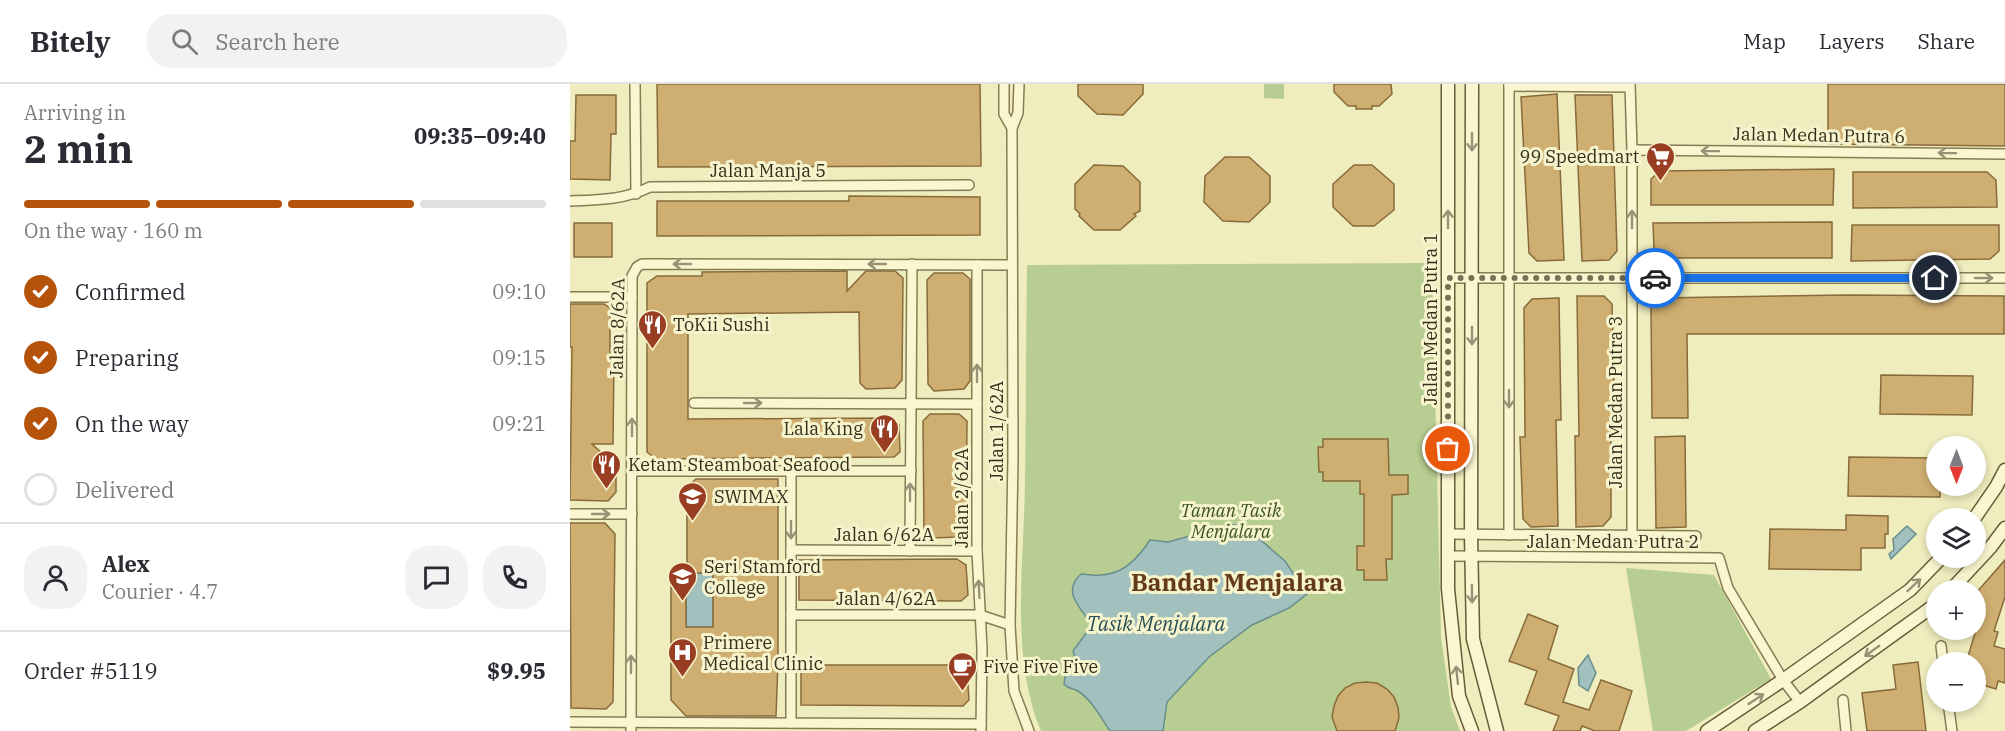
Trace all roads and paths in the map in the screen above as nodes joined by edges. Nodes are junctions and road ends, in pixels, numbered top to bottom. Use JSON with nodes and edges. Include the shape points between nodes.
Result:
{"nodes":[{"id":1,"x":635,"y":84,"type":"edge"},
{"id":2,"x":1004,"y":84,"type":"edge"},
{"id":3,"x":1019,"y":84,"type":"edge"},
{"id":4,"x":1448,"y":84,"type":"edge"},
{"id":5,"x":1472,"y":84,"type":"edge"},
{"id":6,"x":1509,"y":85,"type":"edge"},
{"id":7,"x":1630,"y":85,"type":"edge"},
{"id":8,"x":1012,"y":128,"type":"junction"},
{"id":9,"x":1632,"y":150,"type":"junction"},
{"id":10,"x":2005,"y":153,"type":"edge"},
{"id":11,"x":969,"y":185,"type":"dead end"},
{"id":12,"x":636,"y":194,"type":"junction"},
{"id":13,"x":570,"y":201,"type":"edge"},
{"id":14,"x":912,"y":264,"type":"junction"},
{"id":15,"x":977,"y":265,"type":"junction"},
{"id":16,"x":1012,"y":265,"type":"junction"},
{"id":17,"x":1448,"y":278,"type":"junction"},
{"id":18,"x":1473,"y":278,"type":"junction"},
{"id":19,"x":1509,"y":278,"type":"junction"},
{"id":20,"x":1632,"y":278,"type":"junction"},
{"id":21,"x":2005,"y":278,"type":"edge"},
{"id":22,"x":570,"y":297,"type":"edge"},
{"id":23,"x":632,"y":297,"type":"junction"},
{"id":24,"x":694,"y":403,"type":"dead end"},
{"id":25,"x":911,"y":403,"type":"junction"},
{"id":26,"x":977,"y":404,"type":"junction"},
{"id":27,"x":2005,"y":470,"type":"edge"},
{"id":28,"x":632,"y":471,"type":"junction"},
{"id":29,"x":791,"y":471,"type":"junction"},
{"id":30,"x":911,"y":471,"type":"junction"},
{"id":31,"x":1982,"y":508,"type":"edge"},
{"id":32,"x":570,"y":514,"type":"edge"},
{"id":33,"x":632,"y":514,"type":"junction"},
{"id":34,"x":2005,"y":528,"type":"edge"},
{"id":35,"x":1448,"y":534,"type":"junction"},
{"id":36,"x":1471,"y":534,"type":"junction"},
{"id":37,"x":1509,"y":535,"type":"junction"},
{"id":38,"x":1632,"y":536,"type":"junction"},
{"id":39,"x":1696,"y":536,"type":"dead end"},
{"id":40,"x":791,"y":550,"type":"junction"},
{"id":41,"x":910,"y":551,"type":"junction"},
{"id":42,"x":977,"y":551,"type":"junction"},
{"id":43,"x":1447,"y":556,"type":"junction"},
{"id":44,"x":1471,"y":556,"type":"junction"},
{"id":45,"x":1931,"y":568,"type":"edge"},
{"id":46,"x":1960,"y":580,"type":"edge"},
{"id":47,"x":1926,"y":611,"type":"edge"},
{"id":48,"x":791,"y":615,"type":"junction"},
{"id":49,"x":980,"y":615,"type":"junction"},
{"id":50,"x":1010,"y":625,"type":"junction"},
{"id":51,"x":1941,"y":646,"type":"dead end"},
{"id":52,"x":1942,"y":652,"type":"edge"},
{"id":53,"x":1783,"y":680,"type":"junction"},
{"id":54,"x":1843,"y":700,"type":"dead end"},
{"id":55,"x":1800,"y":702,"type":"junction"},
{"id":56,"x":1949,"y":712,"type":"edge"},
{"id":57,"x":570,"y":722,"type":"edge"},
{"id":58,"x":791,"y":723,"type":"junction"},
{"id":59,"x":631,"y":726,"type":"edge"},
{"id":60,"x":816,"y":727,"type":"edge"},
{"id":61,"x":981,"y":728,"type":"edge"},
{"id":62,"x":1029,"y":731,"type":"edge"},
{"id":63,"x":1472,"y":731,"type":"edge"},
{"id":64,"x":1497,"y":731,"type":"edge"},
{"id":65,"x":1707,"y":731,"type":"edge"},
{"id":66,"x":1755,"y":731,"type":"edge"},
{"id":67,"x":1846,"y":731,"type":"edge"},
{"id":68,"x":1952,"y":731,"type":"edge"}],
"edges":[{"from":1,"to":12,"type":"street"},
{"from":2,"to":8,"type":"street","name":"Jalan 1/62A","via":[[1004,114]]},
{"from":3,"to":8,"type":"street","name":"Jalan 1/62A","via":[[1018,113]]},
{"from":17,"to":4,"type":"street","name":"Jalan Medan Putra 1","one_way":true},
{"from":5,"to":18,"type":"street","one_way":true},
{"from":6,"to":7,"type":"street"},
{"from":6,"to":19,"type":"street"},
{"from":7,"to":9,"type":"street","name":"Jalan Medan Putra 3"},
{"from":8,"to":16,"type":"street","name":"Jalan 1/62A"},
{"from":10,"to":9,"type":"street","name":"Jalan Medan Putra 6","one_way":true},
{"from":20,"to":9,"type":"street","name":"Jalan Medan Putra 3","one_way":true},
{"from":11,"to":12,"type":"street","name":"Jalan Manja 5","via":[[650,187]]},
{"from":12,"to":13,"type":"street","name":"Jalan Manja 5","via":[[608,200]]},
{"from":14,"to":15,"type":"street","name":"Jalan 8/62A"},
{"from":14,"to":23,"type":"street","name":"Jalan 8/62A","one_way":true,"via":[[642,264],[633,271]]},
{"from":14,"to":25,"type":"street"},
{"from":15,"to":16,"type":"street","name":"Jalan 8/62A"},
{"from":26,"to":15,"type":"street","name":"Jalan 2/62A","one_way":true},
{"from":16,"to":50,"type":"street","name":"Jalan 1/62A"},
{"from":17,"to":18,"type":"street"},
{"from":17,"to":35,"type":"street","name":"Jalan Medan Putra 1"},
{"from":18,"to":19,"type":"street"},
{"from":18,"to":36,"type":"street","one_way":true},
{"from":19,"to":20,"type":"street"},
{"from":19,"to":37,"type":"street","one_way":true},
{"from":20,"to":21,"type":"street","one_way":true},
{"from":20,"to":38,"type":"street","name":"Jalan Medan Putra 3"},
{"from":22,"to":23,"type":"street"},
{"from":28,"to":23,"type":"street","name":"Jalan 8/62A","one_way":true},
{"from":24,"to":25,"type":"street","one_way":true},
{"from":25,"to":26,"type":"street"},
{"from":25,"to":30,"type":"street"},
{"from":26,"to":42,"type":"street","name":"Jalan 2/62A"},
{"from":27,"to":31,"type":"street"},
{"from":28,"to":29,"type":"street"},
{"from":28,"to":33,"type":"street","name":"Jalan 8/62A"},
{"from":29,"to":30,"type":"street"},
{"from":29,"to":40,"type":"street","one_way":true},
{"from":41,"to":30,"type":"street","one_way":true},
{"from":32,"to":33,"type":"street","one_way":true},
{"from":59,"to":33,"type":"street","name":"Jalan 8/62A","one_way":true},
{"from":34,"to":46,"type":"street"},
{"from":35,"to":36,"type":"street"},
{"from":35,"to":43,"type":"street","name":"Jalan Medan Putra 1"},
{"from":36,"to":37,"type":"street"},
{"from":36,"to":44,"type":"street"},
{"from":37,"to":38,"type":"street"},
{"from":38,"to":39,"type":"street"},
{"from":40,"to":41,"type":"street","name":"Jalan 6/62A"},
{"from":40,"to":48,"type":"street"},
{"from":41,"to":42,"type":"street","name":"Jalan 6/62A"},
{"from":49,"to":42,"type":"street","name":"Jalan 2/62A","one_way":true},
{"from":43,"to":44,"type":"street","name":"Jalan Medan Putra 2"},
{"from":63,"to":43,"type":"street","name":"Jalan Medan Putra 1","one_way":true,"via":[[1459,696]]},
{"from":44,"to":53,"type":"street","name":"Jalan Medan Putra 2","via":[[1719,558],[1728,588]]},
{"from":44,"to":64,"type":"street","one_way":true,"via":[[1473,639]]},
{"from":53,"to":45,"type":"street","one_way":true,"via":[[1910,590]]},
{"from":47,"to":55,"type":"street","one_way":true},
{"from":48,"to":49,"type":"street","name":"Jalan 4/62A"},
{"from":48,"to":58,"type":"street"},
{"from":49,"to":50,"type":"street","name":"Jalan 4/62A"},
{"from":49,"to":61,"type":"street","name":"Jalan 2/62A"},
{"from":50,"to":62,"type":"street","name":"Jalan 1/62A","via":[[1014,691]]},
{"from":51,"to":52,"type":"street"},
{"from":53,"to":55,"type":"street","name":"Jalan Medan Putra 2"},
{"from":65,"to":53,"type":"street","one_way":true},
{"from":54,"to":67,"type":"street"},
{"from":55,"to":66,"type":"street"},
{"from":56,"to":68,"type":"street"},
{"from":57,"to":59,"type":"street"},
{"from":58,"to":59,"type":"street"},
{"from":58,"to":60,"type":"street"},
{"from":60,"to":61,"type":"street"}]}
